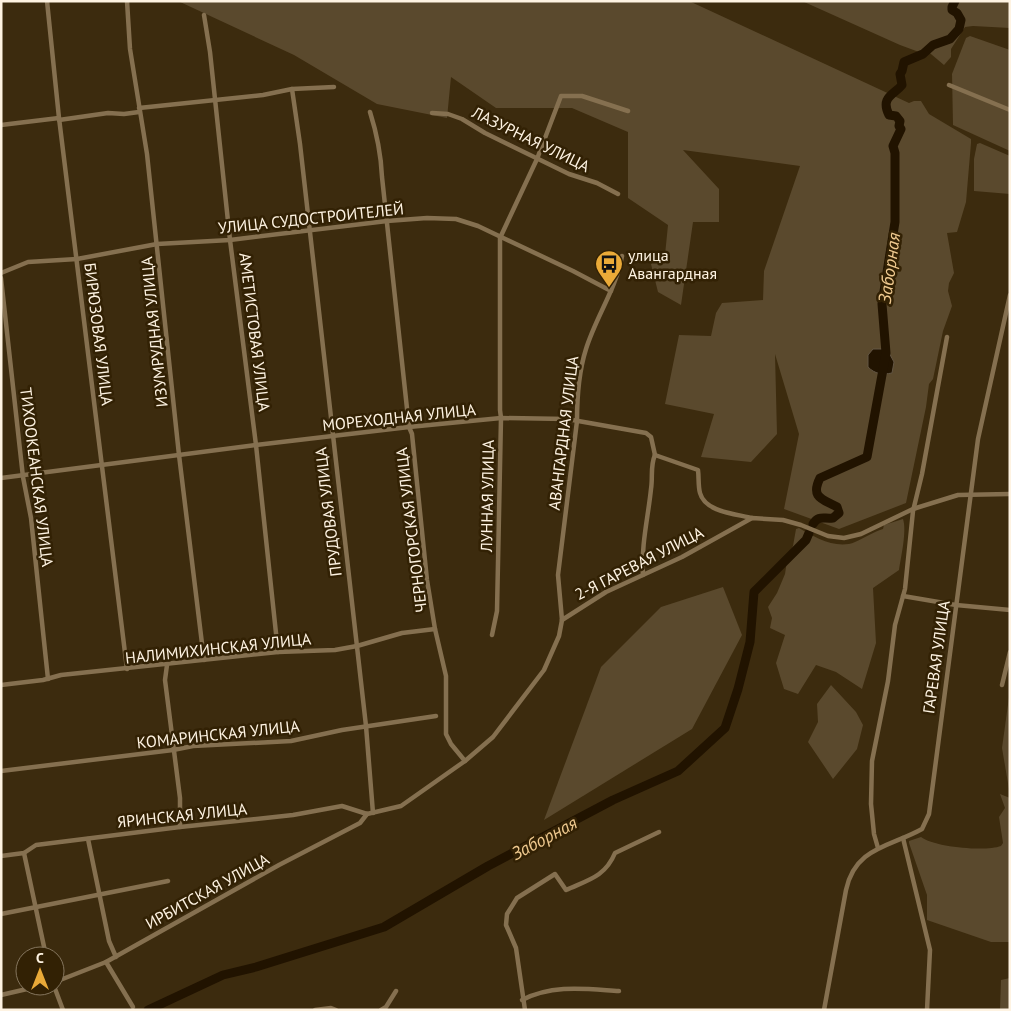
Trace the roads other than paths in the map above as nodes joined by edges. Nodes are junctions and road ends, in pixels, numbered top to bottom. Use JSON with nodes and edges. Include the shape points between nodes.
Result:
{"nodes":[{"id":1,"x":47,"y":1,"type":"edge"},
{"id":2,"x":128,"y":1,"type":"edge"},
{"id":3,"x":204,"y":15,"type":"dead end"},
{"id":4,"x":949,"y":85,"type":"dead end"},
{"id":5,"x":334,"y":86,"type":"dead end"},
{"id":6,"x":292,"y":89,"type":"junction"},
{"id":7,"x":215,"y":100,"type":"junction"},
{"id":8,"x":139,"y":110,"type":"junction"},
{"id":9,"x":1010,"y":110,"type":"edge"},
{"id":10,"x":628,"y":111,"type":"dead end"},
{"id":11,"x":370,"y":112,"type":"dead end"},
{"id":12,"x":432,"y":113,"type":"dead end"},
{"id":13,"x":59,"y":119,"type":"junction"},
{"id":14,"x":1,"y":125,"type":"edge"},
{"id":15,"x":537,"y":158,"type":"junction"},
{"id":16,"x":618,"y":194,"type":"dead end"},
{"id":17,"x":387,"y":221,"type":"junction"},
{"id":18,"x":309,"y":232,"type":"junction"},
{"id":19,"x":500,"y":238,"type":"junction"},
{"id":20,"x":230,"y":240,"type":"junction"},
{"id":21,"x":157,"y":244,"type":"junction"},
{"id":22,"x":622,"y":256,"type":"dead end"},
{"id":23,"x":76,"y":259,"type":"junction"},
{"id":24,"x":1,"y":273,"type":"edge"},
{"id":25,"x":1,"y":278,"type":"edge"},
{"id":26,"x":611,"y":291,"type":"junction"},
{"id":27,"x":1010,"y":295,"type":"edge"},
{"id":28,"x":947,"y":337,"type":"dead end"},
{"id":29,"x":501,"y":418,"type":"junction"},
{"id":30,"x":577,"y":422,"type":"junction"},
{"id":31,"x":409,"y":427,"type":"junction"},
{"id":32,"x":332,"y":437,"type":"junction"},
{"id":33,"x":256,"y":445,"type":"junction"},
{"id":34,"x":179,"y":455,"type":"junction"},
{"id":35,"x":655,"y":455,"type":"junction"},
{"id":36,"x":103,"y":465,"type":"junction"},
{"id":37,"x":23,"y":477,"type":"junction"},
{"id":38,"x":1,"y":478,"type":"edge"},
{"id":39,"x":1010,"y":494,"type":"edge"},
{"id":40,"x":971,"y":495,"type":"junction"},
{"id":41,"x":913,"y":509,"type":"junction"},
{"id":42,"x":752,"y":518,"type":"junction"},
{"id":43,"x":643,"y":575,"type":"junction"},
{"id":44,"x":903,"y":596,"type":"junction"},
{"id":45,"x":956,"y":605,"type":"junction"},
{"id":46,"x":1010,"y":610,"type":"edge"},
{"id":47,"x":562,"y":620,"type":"junction"},
{"id":48,"x":435,"y":628,"type":"junction"},
{"id":49,"x":492,"y":635,"type":"dead end"},
{"id":50,"x":357,"y":646,"type":"junction"},
{"id":51,"x":278,"y":652,"type":"junction"},
{"id":52,"x":1010,"y":652,"type":"edge"},
{"id":53,"x":204,"y":660,"type":"junction"},
{"id":54,"x":167,"y":665,"type":"junction"},
{"id":55,"x":127,"y":669,"type":"junction"},
{"id":56,"x":48,"y":679,"type":"junction"},
{"id":57,"x":1,"y":685,"type":"edge"},
{"id":58,"x":1002,"y":685,"type":"dead end"},
{"id":59,"x":436,"y":716,"type":"dead end"},
{"id":60,"x":366,"y":726,"type":"junction"},
{"id":61,"x":173,"y":750,"type":"junction"},
{"id":62,"x":465,"y":761,"type":"junction"},
{"id":63,"x":1,"y":771,"type":"edge"},
{"id":64,"x":373,"y":813,"type":"junction"},
{"id":65,"x":367,"y":814,"type":"junction"},
{"id":66,"x":180,"y":827,"type":"junction"},
{"id":67,"x":658,"y":832,"type":"dead end"},
{"id":68,"x":903,"y":838,"type":"junction"},
{"id":69,"x":88,"y":839,"type":"junction"},
{"id":70,"x":878,"y":848,"type":"junction"},
{"id":71,"x":24,"y":853,"type":"junction"},
{"id":72,"x":1,"y":856,"type":"edge"},
{"id":73,"x":168,"y":881,"type":"dead end"},
{"id":74,"x":100,"y":894,"type":"junction"},
{"id":75,"x":35,"y":907,"type":"junction"},
{"id":76,"x":1,"y":914,"type":"edge"},
{"id":77,"x":44,"y":946,"type":"edge"},
{"id":78,"x":116,"y":957,"type":"junction"},
{"id":79,"x":106,"y":962,"type":"junction"},
{"id":80,"x":65,"y":978,"type":"edge"},
{"id":81,"x":396,"y":991,"type":"dead end"},
{"id":82,"x":619,"y":991,"type":"dead end"},
{"id":83,"x":15,"y":992,"type":"edge"},
{"id":84,"x":1,"y":995,"type":"edge"},
{"id":85,"x":58,"y":996,"type":"edge"},
{"id":86,"x":522,"y":1000,"type":"junction"},
{"id":87,"x":133,"y":1007,"type":"dead end"},
{"id":88,"x":63,"y":1010,"type":"edge"},
{"id":89,"x":315,"y":1010,"type":"edge"},
{"id":90,"x":336,"y":1010,"type":"edge"},
{"id":91,"x":381,"y":1010,"type":"edge"},
{"id":92,"x":524,"y":1010,"type":"edge"},
{"id":93,"x":824,"y":1010,"type":"edge"},
{"id":94,"x":927,"y":1010,"type":"edge"}],
"edges":[{"from":1,"to":13,"type":"street","name":"БИРЮЗОВАЯ УЛИЦА"},
{"from":2,"to":8,"type":"street","name":"ИЗУМРУДНАЯ УЛИЦА","via":[[130,49]]},
{"from":3,"to":7,"type":"street","name":"АМЕТИСТОВАЯ УЛИЦА"},
{"from":4,"to":9,"type":"street"},
{"from":5,"to":6,"type":"street"},
{"from":6,"to":7,"type":"street"},
{"from":6,"to":18,"type":"street","name":"ПРУДОВАЯ УЛИЦА"},
{"from":7,"to":8,"type":"street"},
{"from":7,"to":20,"type":"street","name":"АМЕТИСТОВАЯ УЛИЦА"},
{"from":8,"to":13,"type":"street"},
{"from":8,"to":21,"type":"street","name":"ИЗУМРУДНАЯ УЛИЦА"},
{"from":10,"to":15,"type":"street","via":[[582,96],[561,96]]},
{"from":11,"to":17,"type":"street","name":"ЧЕРНОГОРСКАЯ УЛИЦА","via":[[379,143]]},
{"from":12,"to":15,"type":"street","name":"ЛАЗУРНАЯ УЛИЦА","via":[[462,119]]},
{"from":13,"to":14,"type":"street"},
{"from":13,"to":23,"type":"street","name":"БИРЮЗОВАЯ УЛИЦА"},
{"from":15,"to":16,"type":"street","name":"ЛАЗУРНАЯ УЛИЦА"},
{"from":15,"to":19,"type":"street"},
{"from":17,"to":18,"type":"street","name":"УЛИЦА СУДОСТРОИТЕЛЕЙ"},
{"from":17,"to":19,"type":"street","name":"УЛИЦА СУДОСТРОИТЕЛЕЙ","via":[[456,219]]},
{"from":17,"to":31,"type":"street","name":"ЧЕРНОГОРСКАЯ УЛИЦА"},
{"from":18,"to":20,"type":"street","name":"УЛИЦА СУДОСТРОИТЕЛЕЙ"},
{"from":18,"to":32,"type":"street","name":"ПРУДОВАЯ УЛИЦА"},
{"from":19,"to":26,"type":"street","name":"УЛИЦА СУДОСТРОИТЕЛЕЙ"},
{"from":19,"to":29,"type":"street","name":"ЛУННАЯ УЛИЦА"},
{"from":20,"to":21,"type":"street","name":"УЛИЦА СУДОСТРОИТЕЛЕЙ"},
{"from":20,"to":33,"type":"street","name":"АМЕТИСТОВАЯ УЛИЦА"},
{"from":21,"to":23,"type":"street","name":"УЛИЦА СУДОСТРОИТЕЛЕЙ"},
{"from":21,"to":34,"type":"street","name":"ИЗУМРУДНАЯ УЛИЦА"},
{"from":22,"to":26,"type":"street","name":"АВАНГАРДНАЯ УЛИЦА"},
{"from":23,"to":24,"type":"street","name":"УЛИЦА СУДОСТРОИТЕЛЕЙ","via":[[28,262]]},
{"from":23,"to":36,"type":"street","name":"БИРЮЗОВАЯ УЛИЦА"},
{"from":25,"to":37,"type":"street","name":"ТИХООКЕАНСКАЯ УЛИЦА"},
{"from":26,"to":30,"type":"street","name":"АВАНГАРДНАЯ УЛИЦА","via":[[585,350]]},
{"from":27,"to":40,"type":"street","name":"ГАРЕВАЯ УЛИЦА","via":[[980,429]]},
{"from":28,"to":41,"type":"street"},
{"from":29,"to":30,"type":"street","name":"МОРЕХОДНАЯ УЛИЦА","via":[[568,419]]},
{"from":29,"to":31,"type":"street","name":"МОРЕХОДНАЯ УЛИЦА"},
{"from":29,"to":49,"type":"street","name":"ЛУННАЯ УЛИЦА","via":[[497,611]]},
{"from":30,"to":35,"type":"street","name":"МОРЕХОДНАЯ УЛИЦА","via":[[646,433],[651,437]]},
{"from":30,"to":47,"type":"street","name":"АВАНГАРДНАЯ УЛИЦА","via":[[558,575]]},
{"from":31,"to":32,"type":"street","name":"МОРЕХОДНАЯ УЛИЦА"},
{"from":31,"to":48,"type":"street","name":"ЧЕРНОГОРСКАЯ УЛИЦА"},
{"from":32,"to":33,"type":"street","name":"МОРЕХОДНАЯ УЛИЦА"},
{"from":32,"to":50,"type":"street","name":"ПРУДОВАЯ УЛИЦА"},
{"from":33,"to":34,"type":"street","name":"МОРЕХОДНАЯ УЛИЦА"},
{"from":33,"to":51,"type":"street","name":"АМЕТИСТОВАЯ УЛИЦА"},
{"from":34,"to":36,"type":"street","name":"МОРЕХОДНАЯ УЛИЦА"},
{"from":34,"to":53,"type":"street","name":"ИЗУМРУДНАЯ УЛИЦА"},
{"from":35,"to":42,"type":"street","via":[[698,470],[700,494],[706,503],[719,510]]},
{"from":35,"to":43,"type":"street","via":[[642,553]]},
{"from":36,"to":37,"type":"street","name":"МОРЕХОДНАЯ УЛИЦА"},
{"from":36,"to":55,"type":"street","name":"БИРЮЗОВАЯ УЛИЦА"},
{"from":37,"to":38,"type":"street","name":"МОРЕХОДНАЯ УЛИЦА"},
{"from":37,"to":56,"type":"street","name":"ТИХООКЕАНСКАЯ УЛИЦА","via":[[31,518]]},
{"from":39,"to":40,"type":"street"},
{"from":40,"to":41,"type":"street","via":[[958,495]]},
{"from":40,"to":45,"type":"street","name":"ГАРЕВАЯ УЛИЦА"},
{"from":41,"to":42,"type":"street","via":[[861,534],[844,538],[828,536],[784,520]]},
{"from":41,"to":44,"type":"street"},
{"from":42,"to":43,"type":"street","name":"2-Я ГАРЕВАЯ УЛИЦА"},
{"from":43,"to":47,"type":"street","name":"2-Я ГАРЕВАЯ УЛИЦА","via":[[606,592]]},
{"from":44,"to":45,"type":"street"},
{"from":44,"to":70,"type":"street","via":[[895,625],[888,682],[872,761],[871,804]]},
{"from":45,"to":46,"type":"street"},
{"from":45,"to":68,"type":"street","name":"ГАРЕВАЯ УЛИЦА","via":[[929,814],[922,829]]},
{"from":47,"to":62,"type":"street","name":"2-Я ГАРЕВАЯ УЛИЦА","via":[[559,636],[544,670],[493,737]]},
{"from":48,"to":50,"type":"street","name":"НАЛИМИХИНСКАЯ УЛИЦА","via":[[402,633]]},
{"from":48,"to":62,"type":"street","name":"ЧЕРНОГОРСКАЯ УЛИЦА","via":[[446,676],[446,734]]},
{"from":50,"to":51,"type":"street","name":"НАЛИМИХИНСКАЯ УЛИЦА"},
{"from":50,"to":60,"type":"street","name":"ПРУДОВАЯ УЛИЦА"},
{"from":51,"to":53,"type":"street","name":"НАЛИМИХИНСКАЯ УЛИЦА"},
{"from":52,"to":58,"type":"street"},
{"from":53,"to":54,"type":"street","name":"НАЛИМИХИНСКАЯ УЛИЦА"},
{"from":54,"to":55,"type":"street","name":"НАЛИМИХИНСКАЯ УЛИЦА"},
{"from":54,"to":61,"type":"street","via":[[165,680]]},
{"from":55,"to":56,"type":"street","name":"НАЛИМИХИНСКАЯ УЛИЦА"},
{"from":56,"to":57,"type":"street","name":"НАЛИМИХИНСКАЯ УЛИЦА"},
{"from":59,"to":60,"type":"street","name":"КОМАРИНСКАЯ УЛИЦА"},
{"from":60,"to":61,"type":"street","name":"КОМАРИНСКАЯ УЛИЦА","via":[[291,741]]},
{"from":60,"to":64,"type":"street","name":"ПРУДОВАЯ УЛИЦА"},
{"from":61,"to":63,"type":"street","name":"КОМАРИНСКАЯ УЛИЦА"},
{"from":61,"to":66,"type":"street","via":[[180,798]]},
{"from":62,"to":64,"type":"street","name":"2-Я ГАРЕВАЯ УЛИЦА","via":[[401,806]]},
{"from":64,"to":65,"type":"street","name":"2-Я ГАРЕВАЯ УЛИЦА"},
{"from":65,"to":66,"type":"street","name":"ЯРИНСКАЯ УЛИЦА","via":[[342,806]]},
{"from":65,"to":78,"type":"street","name":"ИРБИТСКАЯ УЛИЦА","via":[[360,823]]},
{"from":66,"to":69,"type":"street","name":"ЯРИНСКАЯ УЛИЦА"},
{"from":67,"to":86,"type":"street","via":[[615,853],[601,874],[566,890],[555,874],[518,898],[507,914],[506,925],[516,948]]},
{"from":68,"to":70,"type":"street","name":"ГАРЕВАЯ УЛИЦА"},
{"from":68,"to":94,"type":"street","via":[[930,950]]},
{"from":69,"to":71,"type":"street","name":"ЯРИНСКАЯ УЛИЦА","via":[[36,846]]},
{"from":69,"to":74,"type":"street"},
{"from":70,"to":93,"type":"street","name":"ГАРЕВАЯ УЛИЦА","via":[[865,856],[851,873]]},
{"from":71,"to":72,"type":"street","name":"ЯРИНСКАЯ УЛИЦА"},
{"from":71,"to":75,"type":"street"},
{"from":73,"to":74,"type":"street"},
{"from":74,"to":75,"type":"street"},
{"from":74,"to":78,"type":"street","via":[[109,941]]},
{"from":75,"to":76,"type":"street"},
{"from":75,"to":77,"type":"street"},
{"from":78,"to":79,"type":"street","name":"ИРБИТСКАЯ УЛИЦА"},
{"from":79,"to":80,"type":"street","name":"ИРБИТСКАЯ УЛИЦА"},
{"from":79,"to":87,"type":"street"},
{"from":81,"to":91,"type":"street"},
{"from":82,"to":86,"type":"street","via":[[560,988]]},
{"from":83,"to":84,"type":"street"},
{"from":85,"to":88,"type":"street"},
{"from":86,"to":92,"type":"street"},
{"from":89,"to":90,"type":"street"}]}
